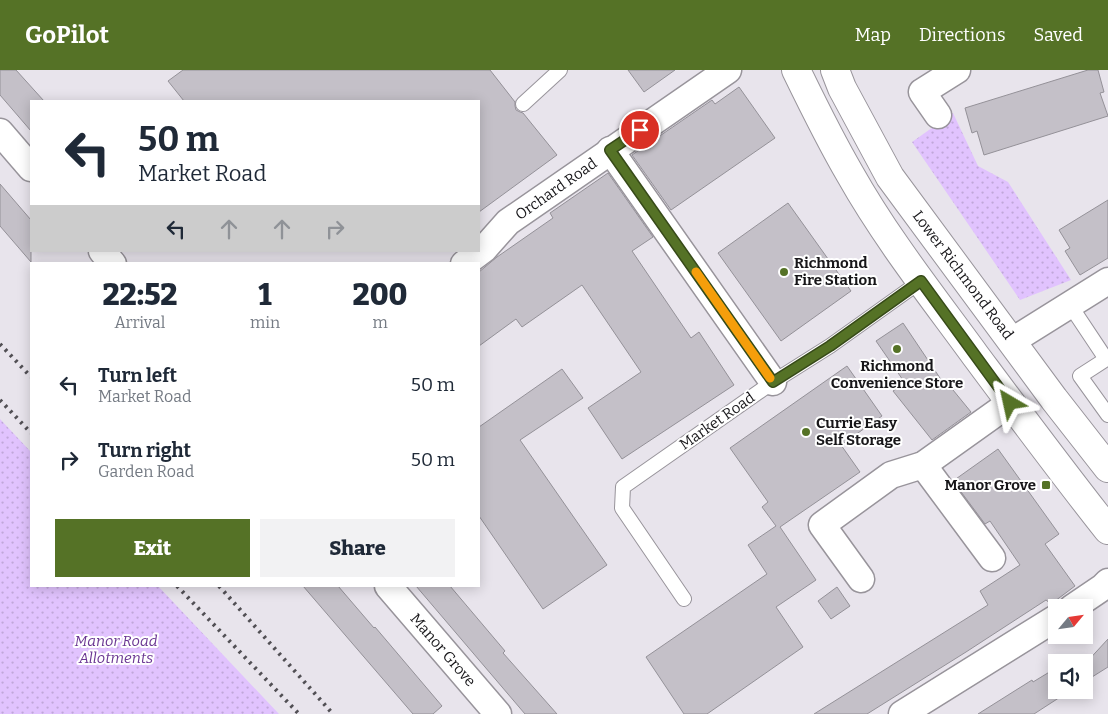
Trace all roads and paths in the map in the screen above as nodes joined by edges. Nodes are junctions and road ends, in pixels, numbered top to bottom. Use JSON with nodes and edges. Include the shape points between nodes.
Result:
{"nodes":[{"id":1,"x":560,"y":70,"type":"edge"},
{"id":2,"x":728,"y":70,"type":"edge"},
{"id":3,"x":796,"y":70,"type":"edge"},
{"id":4,"x":834,"y":70,"type":"edge"},
{"id":5,"x":957,"y":70,"type":"edge"},
{"id":6,"x":522,"y":104,"type":"dead end"},
{"id":7,"x":938,"y":115,"type":"dead end"},
{"id":8,"x":0,"y":132,"type":"edge"},
{"id":9,"x":610,"y":150,"type":"junction"},
{"id":10,"x":30,"y":167,"type":"edge"},
{"id":11,"x":890,"y":177,"type":"junction"},
{"id":12,"x":878,"y":219,"type":"junction"},
{"id":13,"x":103,"y":252,"type":"edge"},
{"id":14,"x":480,"y":252,"type":"edge"},
{"id":15,"x":480,"y":252,"type":"edge"},
{"id":16,"x":111,"y":262,"type":"edge"},
{"id":17,"x":466,"y":262,"type":"edge"},
{"id":18,"x":921,"y":281,"type":"junction"},
{"id":19,"x":1108,"y":281,"type":"edge"},
{"id":20,"x":1070,"y":305,"type":"junction"},
{"id":21,"x":1012,"y":341,"type":"junction"},
{"id":22,"x":1104,"y":363,"type":"edge"},
{"id":23,"x":773,"y":382,"type":"junction"},
{"id":24,"x":1010,"y":403,"type":"junction"},
{"id":25,"x":1108,"y":415,"type":"edge"},
{"id":26,"x":1107,"y":464,"type":"edge"},
{"id":27,"x":923,"y":465,"type":"junction"},
{"id":28,"x":1108,"y":530,"type":"edge"},
{"id":29,"x":992,"y":558,"type":"dead end"},
{"id":30,"x":861,"y":579,"type":"dead end"},
{"id":31,"x":1108,"y":582,"type":"edge"},
{"id":32,"x":389,"y":587,"type":"edge"},
{"id":33,"x":684,"y":599,"type":"dead end"},
{"id":34,"x":1085,"y":599,"type":"edge"},
{"id":35,"x":1048,"y":623,"type":"edge"},
{"id":36,"x":908,"y":713,"type":"edge"},
{"id":37,"x":498,"y":714,"type":"edge"}],
"edges":[{"from":1,"to":6,"type":"lane"},
{"from":2,"to":9,"type":"street","name":"Orchard Road"},
{"from":3,"to":12,"type":"highway","via":[[851,176]]},
{"from":4,"to":11,"type":"highway","name":"Lower Richmond Road"},
{"from":5,"to":7,"type":"street","via":[[922,92]]},
{"from":8,"to":10,"type":"street"},
{"from":9,"to":14,"type":"street","name":"Orchard Road","via":[[508,222]]},
{"from":9,"to":23,"type":"street"},
{"from":11,"to":12,"type":"highway","via":[[895,201],[888,213]]},
{"from":11,"to":21,"type":"highway","name":"Lower Richmond Road"},
{"from":12,"to":18,"type":"highway"},
{"from":13,"to":16,"type":"street"},
{"from":15,"to":17,"type":"street","name":"Orchard Road"},
{"from":18,"to":23,"type":"lane","name":"Market Road"},
{"from":18,"to":24,"type":"highway"},
{"from":19,"to":20,"type":"street"},
{"from":20,"to":21,"type":"street"},
{"from":20,"to":22,"type":"lane"},
{"from":21,"to":26,"type":"highway","name":"Lower Richmond Road"},
{"from":22,"to":25,"type":"lane","via":[[1080,376]]},
{"from":23,"to":33,"type":"lane","name":"Market Road","via":[[623,486],[622,508]]},
{"from":24,"to":27,"type":"street"},
{"from":24,"to":28,"type":"highway"},
{"from":27,"to":29,"type":"street"},
{"from":27,"to":30,"type":"street","via":[[891,475],[822,525]]},
{"from":31,"to":34,"type":"street"},
{"from":32,"to":37,"type":"street","name":"Manor Grove"},
{"from":35,"to":36,"type":"street"}]}
